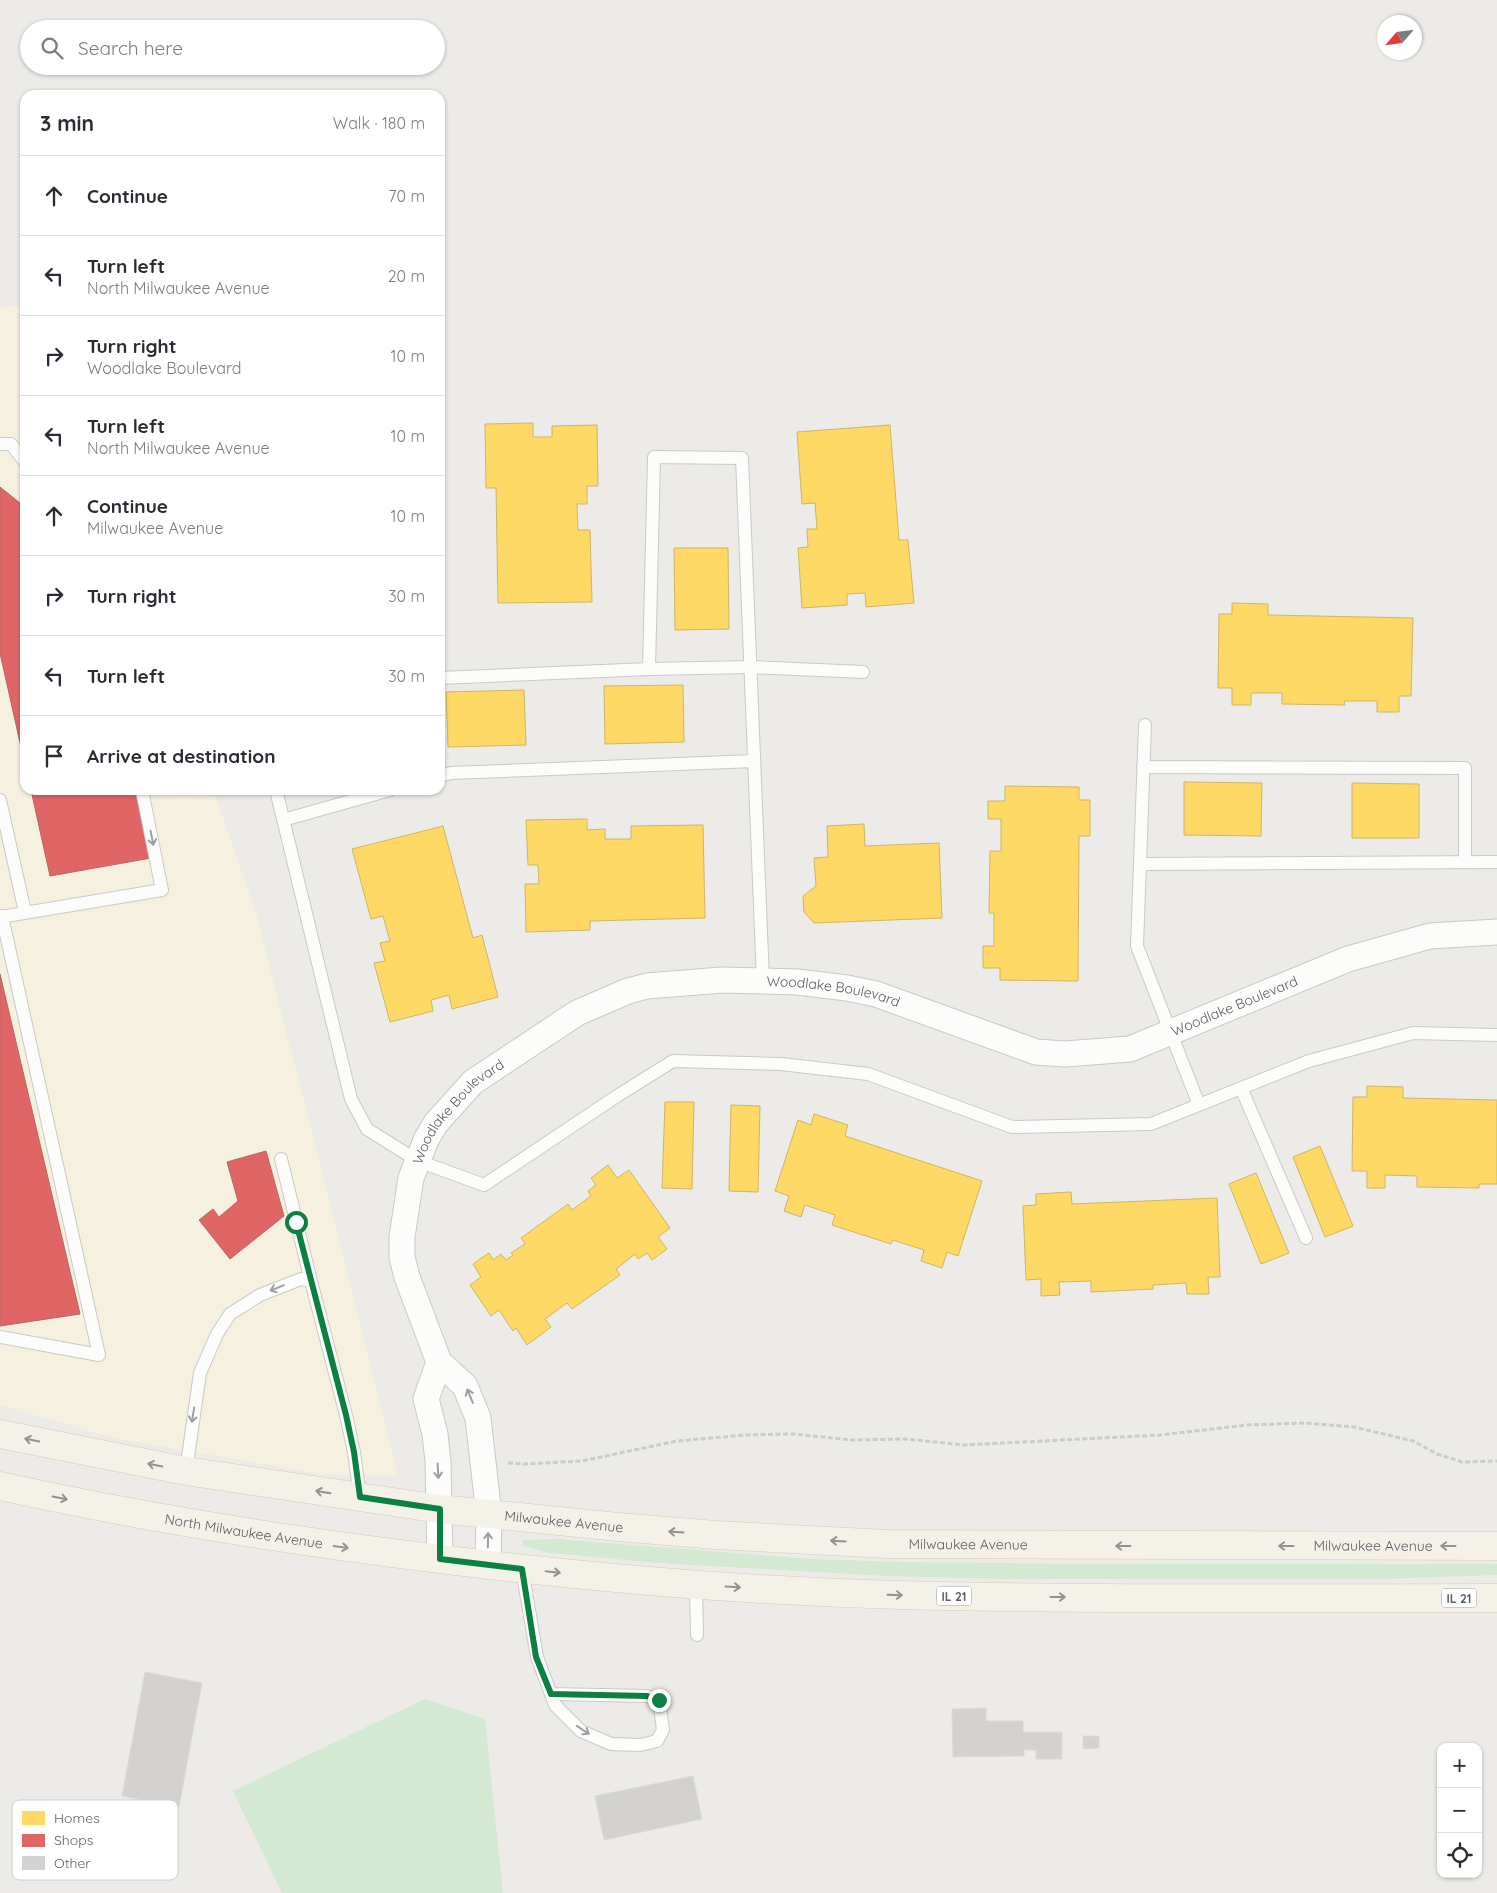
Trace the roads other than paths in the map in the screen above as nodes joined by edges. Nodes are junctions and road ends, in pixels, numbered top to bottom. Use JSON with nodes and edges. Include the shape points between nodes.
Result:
{"nodes":[{"id":1,"x":0,"y":444,"type":"edge"},
{"id":2,"x":20,"y":456,"type":"edge"},
{"id":3,"x":750,"y":667,"type":"junction"},
{"id":4,"x":649,"y":669,"type":"junction"},
{"id":5,"x":863,"y":672,"type":"dead end"},
{"id":6,"x":445,"y":678,"type":"edge"},
{"id":7,"x":1145,"y":724,"type":"dead end"},
{"id":8,"x":754,"y":760,"type":"junction"},
{"id":9,"x":1143,"y":767,"type":"junction"},
{"id":10,"x":445,"y":775,"type":"edge"},
{"id":11,"x":143,"y":795,"type":"edge"},
{"id":12,"x":277,"y":795,"type":"edge"},
{"id":13,"x":372,"y":795,"type":"edge"},
{"id":14,"x":0,"y":800,"type":"edge"},
{"id":15,"x":283,"y":820,"type":"junction"},
{"id":16,"x":1465,"y":862,"type":"junction"},
{"id":17,"x":1497,"y":862,"type":"edge"},
{"id":18,"x":1140,"y":864,"type":"junction"},
{"id":19,"x":25,"y":912,"type":"junction"},
{"id":20,"x":1,"y":916,"type":"edge"},
{"id":21,"x":1497,"y":932,"type":"edge"},
{"id":22,"x":763,"y":981,"type":"junction"},
{"id":23,"x":1170,"y":1032,"type":"junction"},
{"id":24,"x":1497,"y":1035,"type":"edge"},
{"id":25,"x":1241,"y":1088,"type":"junction"},
{"id":26,"x":1199,"y":1105,"type":"junction"},
{"id":27,"x":281,"y":1159,"type":"dead end"},
{"id":28,"x":418,"y":1161,"type":"junction"},
{"id":29,"x":1306,"y":1238,"type":"dead end"},
{"id":30,"x":311,"y":1281,"type":"junction"},
{"id":31,"x":0,"y":1337,"type":"edge"},
{"id":32,"x":439,"y":1362,"type":"junction"},
{"id":33,"x":0,"y":1434,"type":"edge"},
{"id":34,"x":186,"y":1471,"type":"junction"},
{"id":35,"x":0,"y":1486,"type":"edge"},
{"id":36,"x":360,"y":1497,"type":"junction"},
{"id":37,"x":440,"y":1509,"type":"junction"},
{"id":38,"x":489,"y":1514,"type":"junction"},
{"id":39,"x":1497,"y":1546,"type":"edge"},
{"id":40,"x":440,"y":1559,"type":"junction"},
{"id":41,"x":488,"y":1565,"type":"junction"},
{"id":42,"x":522,"y":1569,"type":"junction"},
{"id":43,"x":696,"y":1584,"type":"junction"},
{"id":44,"x":1497,"y":1598,"type":"edge"},
{"id":45,"x":697,"y":1635,"type":"dead end"},
{"id":46,"x":551,"y":1694,"type":"junction"}],
"edges":[{"from":1,"to":2,"type":"lane","via":[[11,444]]},
{"from":3,"to":4,"type":"lane"},
{"from":3,"to":4,"type":"lane","via":[[742,458],[654,457]]},
{"from":3,"to":5,"type":"lane"},
{"from":3,"to":8,"type":"lane"},
{"from":4,"to":6,"type":"lane"},
{"from":7,"to":9,"type":"lane"},
{"from":8,"to":10,"type":"lane"},
{"from":8,"to":22,"type":"lane"},
{"from":9,"to":16,"type":"lane","via":[[1465,768]]},
{"from":9,"to":18,"type":"lane"},
{"from":11,"to":19,"type":"lane","one_way":true,"via":[[162,890]]},
{"from":12,"to":15,"type":"lane"},
{"from":13,"to":15,"type":"lane"},
{"from":14,"to":19,"type":"lane"},
{"from":15,"to":28,"type":"lane","via":[[350,1098],[367,1129]]},
{"from":16,"to":17,"type":"lane"},
{"from":16,"to":18,"type":"lane"},
{"from":18,"to":23,"type":"lane","via":[[1137,946]]},
{"from":19,"to":20,"type":"lane"},
{"from":20,"to":31,"type":"lane","via":[[99,1355]]},
{"from":21,"to":23,"type":"street","name":"Woodlake Boulevard","via":[[1430,936],[1348,959]]},
{"from":22,"to":23,"type":"street","name":"Woodlake Boulevard","via":[[797,982],[876,994],[1036,1052],[1065,1054],[1130,1049]]},
{"from":22,"to":28,"type":"street","name":"Woodlake Boulevard","via":[[722,980],[647,986],[628,991],[578,1014],[473,1082],[436,1123]]},
{"from":23,"to":26,"type":"lane"},
{"from":24,"to":25,"type":"lane","via":[[1413,1033],[1309,1061]]},
{"from":25,"to":26,"type":"lane"},
{"from":25,"to":29,"type":"lane"},
{"from":26,"to":28,"type":"lane","via":[[1152,1124],[1012,1127],[868,1074],[781,1064],[673,1061],[484,1185]]},
{"from":27,"to":30,"type":"lane"},
{"from":28,"to":32,"type":"street","name":"Woodlake Boulevard","via":[[411,1178],[402,1257],[406,1277]]},
{"from":30,"to":34,"type":"lane","one_way":true,"via":[[301,1279],[260,1295],[230,1314],[217,1334],[200,1373]]},
{"from":30,"to":36,"type":"lane","via":[[346,1415]]},
{"from":32,"to":37,"type":"street","one_way":true,"via":[[426,1398],[435,1434]]},
{"from":38,"to":32,"type":"street","name":"Woodlake Boulevard","one_way":true,"via":[[478,1418],[466,1386]]},
{"from":34,"to":33,"type":"main road","one_way":true},
{"from":36,"to":34,"type":"main road","one_way":true},
{"from":35,"to":40,"type":"main road","name":"North Milwaukee Avenue","one_way":true,"via":[[168,1520]]},
{"from":36,"to":37,"type":"main road"},
{"from":37,"to":38,"type":"main road","name":"Milwaukee Avenue"},
{"from":37,"to":40,"type":"street"},
{"from":39,"to":38,"type":"main road","name":"Milwaukee Avenue","one_way":true,"via":[[887,1544],[716,1535]]},
{"from":41,"to":38,"type":"street","name":"Woodlake Boulevard","one_way":true},
{"from":40,"to":41,"type":"main road","name":"North Milwaukee Avenue"},
{"from":41,"to":42,"type":"main road","number":"IL 21"},
{"from":42,"to":43,"type":"main road","number":"IL 21","one_way":true},
{"from":42,"to":46,"type":"lane","via":[[536,1657]]},
{"from":43,"to":44,"type":"main road","number":"IL 21","one_way":true,"via":[[896,1595]]},
{"from":43,"to":45,"type":"lane"},
{"from":46,"to":46,"type":"lane","one_way":true,"via":[[556,1705],[581,1731],[611,1744],[640,1745],[657,1741],[662,1730],[659,1700],[647,1696]]}]}
